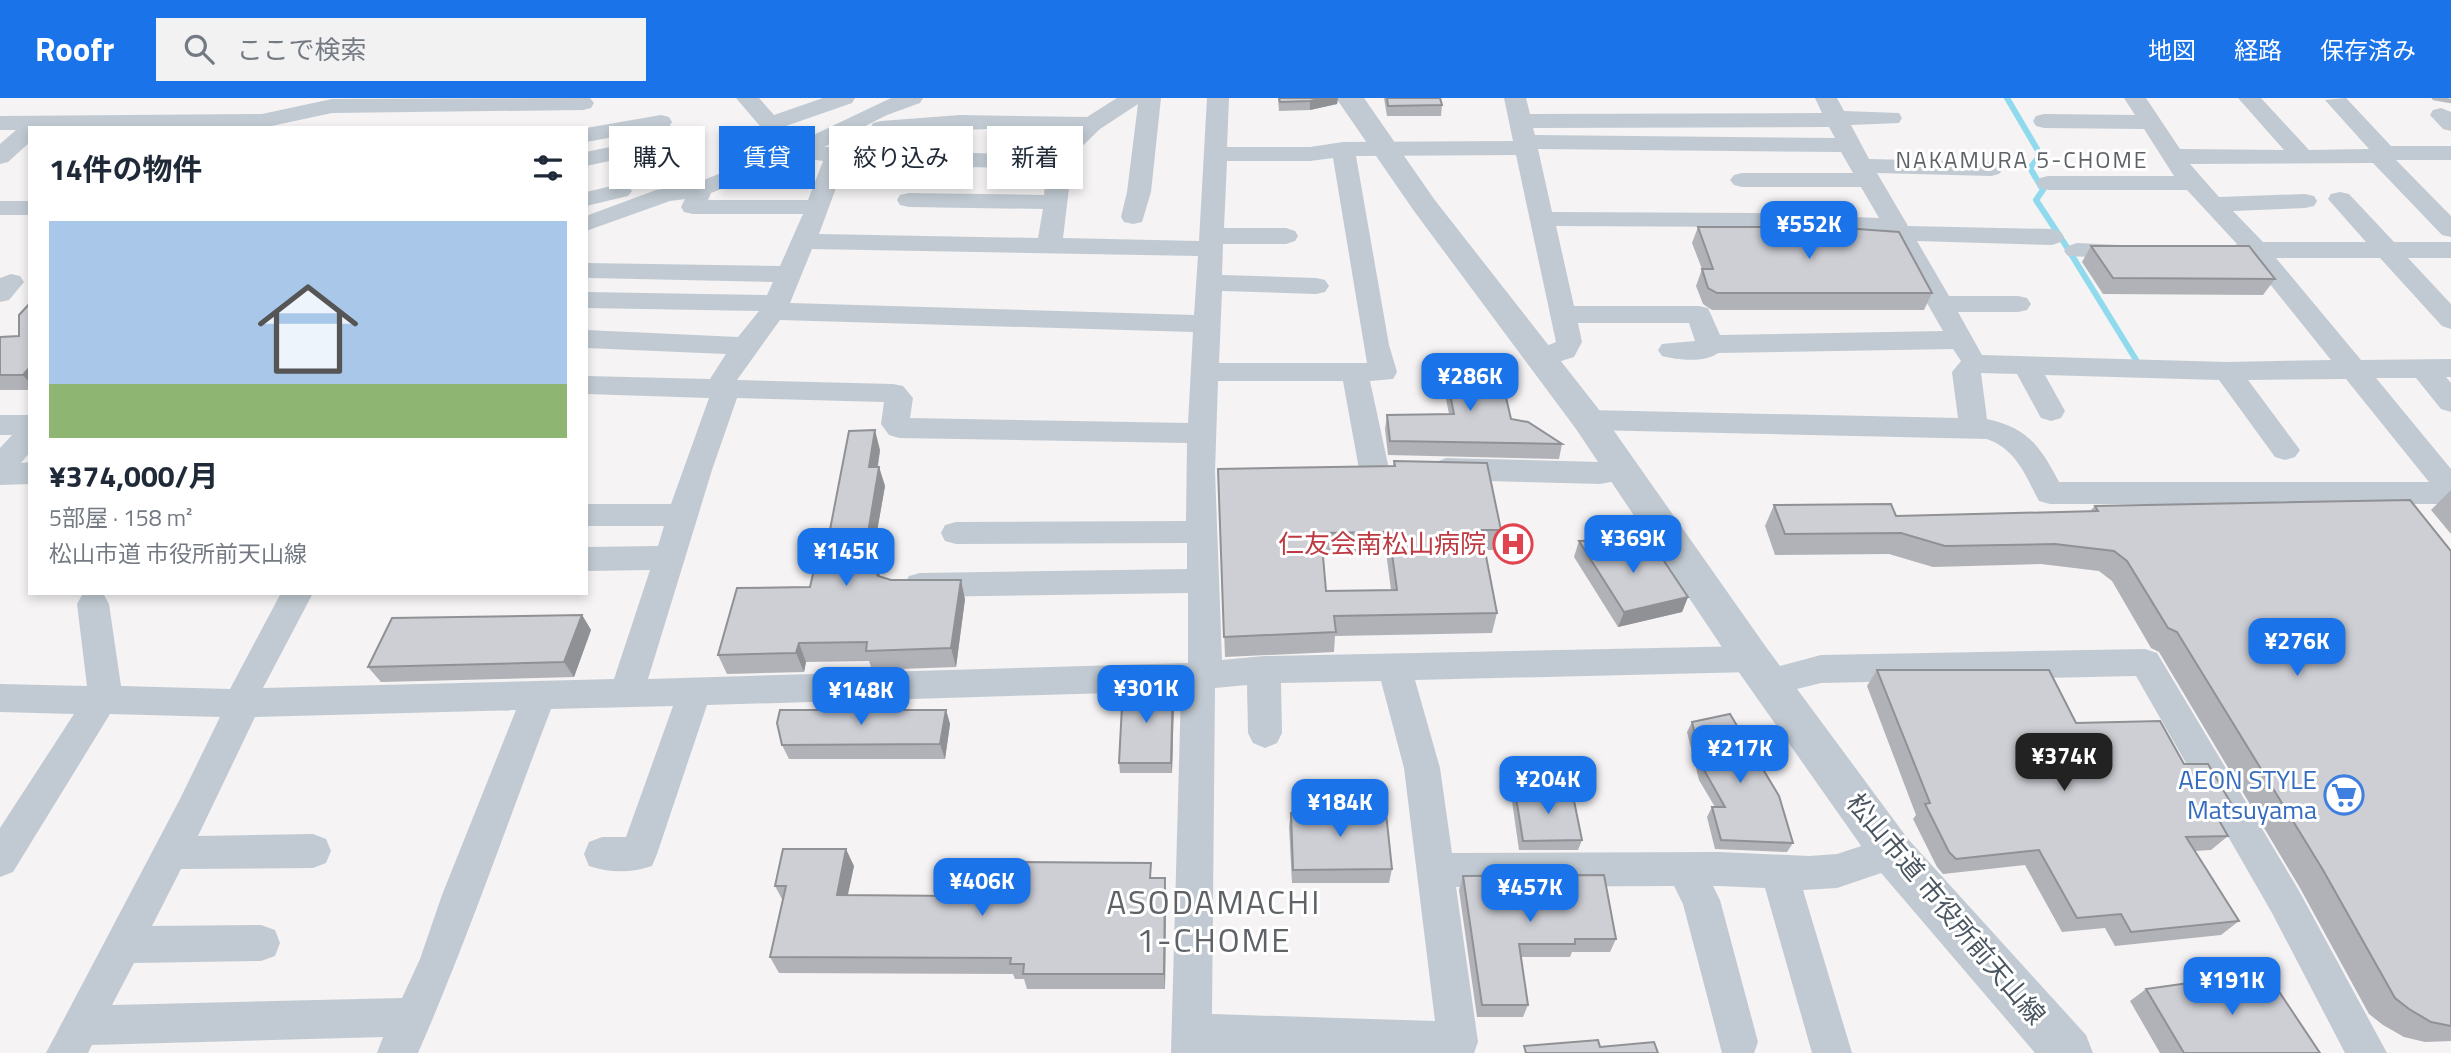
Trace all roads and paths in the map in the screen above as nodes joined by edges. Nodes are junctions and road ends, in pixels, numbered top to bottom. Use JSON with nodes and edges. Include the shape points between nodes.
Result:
{"nodes":[{"id":1,"x":46,"y":98,"type":"edge"},
{"id":2,"x":747,"y":98,"type":"edge"},
{"id":3,"x":844,"y":98,"type":"edge"},
{"id":4,"x":912,"y":98,"type":"edge"},
{"id":5,"x":1090,"y":98,"type":"edge"},
{"id":6,"x":1137,"y":98,"type":"edge"},
{"id":7,"x":1218,"y":98,"type":"edge"},
{"id":8,"x":1350,"y":98,"type":"edge"},
{"id":9,"x":2136,"y":98,"type":"edge"},
{"id":10,"x":2249,"y":98,"type":"edge"},
{"id":11,"x":213,"y":99,"type":"edge"},
{"id":12,"x":447,"y":101,"type":"edge"},
{"id":13,"x":551,"y":101,"type":"edge"},
{"id":14,"x":586,"y":101,"type":"edge"},
{"id":15,"x":2338,"y":101,"type":"edge"},
{"id":16,"x":407,"y":104,"type":"junction"},
{"id":17,"x":1833,"y":112,"type":"edge"},
{"id":18,"x":292,"y":114,"type":"edge"},
{"id":19,"x":94,"y":118,"type":"edge"},
{"id":20,"x":1891,"y":118,"type":"dead end"},
{"id":21,"x":2044,"y":121,"type":"dead end"},
{"id":22,"x":191,"y":122,"type":"junction"},
{"id":23,"x":2151,"y":122,"type":"junction"},
{"id":24,"x":770,"y":124,"type":"junction"},
{"id":25,"x":1092,"y":124,"type":"junction"},
{"id":26,"x":24,"y":125,"type":"edge"},
{"id":27,"x":156,"y":125,"type":"edge"},
{"id":28,"x":218,"y":125,"type":"edge"},
{"id":29,"x":391,"y":126,"type":"edge"},
{"id":30,"x":567,"y":126,"type":"edge"},
{"id":31,"x":773,"y":126,"type":"edge"},
{"id":32,"x":905,"y":126,"type":"edge"},
{"id":33,"x":1522,"y":127,"type":"edge"},
{"id":34,"x":1083,"y":131,"type":"edge"},
{"id":35,"x":588,"y":135,"type":"edge"},
{"id":36,"x":815,"y":143,"type":"edge"},
{"id":37,"x":1343,"y":149,"type":"junction"},
{"id":38,"x":1385,"y":149,"type":"junction"},
{"id":39,"x":2451,"y":153,"type":"edge"},
{"id":40,"x":1214,"y":154,"type":"junction"},
{"id":41,"x":2382,"y":155,"type":"junction"},
{"id":42,"x":2173,"y":156,"type":"junction"},
{"id":43,"x":2303,"y":156,"type":"junction"},
{"id":44,"x":0,"y":158,"type":"edge"},
{"id":45,"x":588,"y":158,"type":"edge"},
{"id":46,"x":1860,"y":164,"type":"junction"},
{"id":47,"x":1991,"y":169,"type":"dead end"},
{"id":48,"x":829,"y":176,"type":"edge"},
{"id":49,"x":1742,"y":180,"type":"dead end"},
{"id":50,"x":2048,"y":183,"type":"dead end"},
{"id":51,"x":2192,"y":183,"type":"junction"},
{"id":52,"x":727,"y":189,"type":"edge"},
{"id":53,"x":912,"y":189,"type":"edge"},
{"id":54,"x":1057,"y":189,"type":"edge"},
{"id":55,"x":620,"y":191,"type":"dead end"},
{"id":56,"x":588,"y":199,"type":"edge"},
{"id":57,"x":2340,"y":199,"type":"dead end"},
{"id":58,"x":909,"y":200,"type":"junction"},
{"id":59,"x":2305,"y":201,"type":"dead end"},
{"id":60,"x":1056,"y":202,"type":"junction"},
{"id":61,"x":2213,"y":204,"type":"junction"},
{"id":62,"x":693,"y":207,"type":"junction"},
{"id":63,"x":818,"y":207,"type":"junction"},
{"id":64,"x":0,"y":208,"type":"edge"},
{"id":65,"x":28,"y":208,"type":"edge"},
{"id":66,"x":655,"y":214,"type":"dead end"},
{"id":67,"x":1133,"y":217,"type":"dead end"},
{"id":68,"x":1542,"y":219,"type":"junction"},
{"id":69,"x":588,"y":223,"type":"edge"},
{"id":70,"x":1898,"y":229,"type":"junction"},
{"id":71,"x":2451,"y":230,"type":"edge"},
{"id":72,"x":1286,"y":236,"type":"dead end"},
{"id":73,"x":2052,"y":237,"type":"dead end"},
{"id":74,"x":802,"y":241,"type":"junction"},
{"id":75,"x":1210,"y":242,"type":"junction"},
{"id":76,"x":898,"y":243,"type":"junction"},
{"id":77,"x":1049,"y":245,"type":"junction"},
{"id":78,"x":2386,"y":249,"type":"junction"},
{"id":79,"x":2256,"y":250,"type":"junction"},
{"id":80,"x":2451,"y":250,"type":"edge"},
{"id":81,"x":2077,"y":251,"type":"dead end"},
{"id":82,"x":2160,"y":251,"type":"edge"},
{"id":83,"x":2214,"y":251,"type":"edge"},
{"id":84,"x":590,"y":270,"type":"dead end"},
{"id":85,"x":788,"y":274,"type":"junction"},
{"id":86,"x":1208,"y":283,"type":"junction"},
{"id":87,"x":1316,"y":286,"type":"dead end"},
{"id":88,"x":588,"y":300,"type":"edge"},
{"id":89,"x":1940,"y":304,"type":"junction"},
{"id":90,"x":2018,"y":304,"type":"dead end"},
{"id":91,"x":775,"y":307,"type":"junction"},
{"id":92,"x":1563,"y":315,"type":"junction"},
{"id":93,"x":2451,"y":320,"type":"edge"},
{"id":94,"x":1205,"y":324,"type":"junction"},
{"id":95,"x":588,"y":339,"type":"edge"},
{"id":96,"x":1961,"y":340,"type":"junction"},
{"id":97,"x":1710,"y":344,"type":"junction"},
{"id":98,"x":745,"y":346,"type":"junction"},
{"id":99,"x":1672,"y":350,"type":"dead end"},
{"id":100,"x":1542,"y":358,"type":"junction"},
{"id":101,"x":1974,"y":365,"type":"junction"},
{"id":102,"x":2026,"y":366,"type":"junction"},
{"id":103,"x":2437,"y":369,"type":"edge"},
{"id":104,"x":2354,"y":371,"type":"junction"},
{"id":105,"x":1203,"y":372,"type":"junction"},
{"id":106,"x":2227,"y":372,"type":"junction"},
{"id":107,"x":1355,"y":373,"type":"junction"},
{"id":108,"x":588,"y":385,"type":"edge"},
{"id":109,"x":722,"y":388,"type":"junction"},
{"id":110,"x":2451,"y":402,"type":"edge"},
{"id":111,"x":2051,"y":411,"type":"dead end"},
{"id":112,"x":1588,"y":419,"type":"junction"},
{"id":113,"x":1971,"y":428,"type":"junction"},
{"id":114,"x":17,"y":431,"type":"edge"},
{"id":115,"x":1202,"y":433,"type":"junction"},
{"id":116,"x":2285,"y":450,"type":"dead end"},
{"id":117,"x":0,"y":467,"type":"edge"},
{"id":118,"x":1623,"y":471,"type":"junction"},
{"id":119,"x":28,"y":473,"type":"edge"},
{"id":120,"x":0,"y":474,"type":"edge"},
{"id":121,"x":2451,"y":491,"type":"edge"},
{"id":122,"x":588,"y":515,"type":"edge"},
{"id":123,"x":683,"y":515,"type":"junction"},
{"id":124,"x":1202,"y":532,"type":"junction"},
{"id":125,"x":956,"y":533,"type":"dead end"},
{"id":126,"x":670,"y":558,"type":"junction"},
{"id":127,"x":588,"y":559,"type":"edge"},
{"id":128,"x":1203,"y":581,"type":"junction"},
{"id":129,"x":897,"y":585,"type":"edge"},
{"id":130,"x":296,"y":595,"type":"edge"},
{"id":131,"x":93,"y":604,"type":"dead end"},
{"id":132,"x":1395,"y":669,"type":"junction"},
{"id":133,"x":1264,"y":670,"type":"junction"},
{"id":134,"x":1761,"y":671,"type":"junction"},
{"id":135,"x":1202,"y":676,"type":"junction"},
{"id":136,"x":695,"y":691,"type":"junction"},
{"id":137,"x":627,"y":693,"type":"junction"},
{"id":138,"x":539,"y":695,"type":"junction"},
{"id":139,"x":0,"y":698,"type":"edge"},
{"id":140,"x":101,"y":700,"type":"junction"},
{"id":141,"x":242,"y":703,"type":"junction"},
{"id":142,"x":1265,"y":733,"type":"dead end"},
{"id":143,"x":313,"y":851,"type":"dead end"},
{"id":144,"x":171,"y":853,"type":"junction"},
{"id":145,"x":1892,"y":853,"type":"junction"},
{"id":146,"x":602,"y":854,"type":"dead end"},
{"id":147,"x":0,"y":860,"type":"edge"},
{"id":148,"x":1684,"y":869,"type":"junction"},
{"id":149,"x":1435,"y":870,"type":"junction"},
{"id":150,"x":1779,"y":872,"type":"junction"},
{"id":151,"x":261,"y":943,"type":"dead end"},
{"id":152,"x":123,"y":945,"type":"junction"},
{"id":153,"x":414,"y":1017,"type":"junction"},
{"id":154,"x":73,"y":1039,"type":"edge"},
{"id":155,"x":1738,"y":1042,"type":"dead end"},
{"id":156,"x":1191,"y":1043,"type":"edge"},
{"id":157,"x":2061,"y":1048,"type":"edge"},
{"id":158,"x":397,"y":1053,"type":"edge"},
{"id":159,"x":1832,"y":1053,"type":"edge"},
{"id":160,"x":2367,"y":1053,"type":"edge"}],
"edges":[{"from":1,"to":26,"type":"street"},
{"from":2,"to":24,"type":"street"},
{"from":3,"to":24,"type":"street"},
{"from":4,"to":36,"type":"street"},
{"from":5,"to":6,"type":"street"},
{"from":6,"to":25,"type":"street"},
{"from":6,"to":67,"type":"street","via":[[1139,192]]},
{"from":7,"to":40,"type":"street"},
{"from":8,"to":38,"type":"street","name":"松山市道 市役所前天山線"},
{"from":9,"to":23,"type":"street"},
{"from":10,"to":43,"type":"street"},
{"from":11,"to":22,"type":"street"},
{"from":12,"to":13,"type":"street"},
{"from":12,"to":16,"type":"street"},
{"from":13,"to":14,"type":"street"},
{"from":14,"to":30,"type":"street"},
{"from":15,"to":41,"type":"street"},
{"from":16,"to":18,"type":"street","via":[[332,106]]},
{"from":16,"to":29,"type":"street"},
{"from":17,"to":20,"type":"street"},
{"from":17,"to":33,"type":"street"},
{"from":17,"to":46,"type":"street"},
{"from":18,"to":28,"type":"street"},
{"from":19,"to":26,"type":"street"},
{"from":19,"to":27,"type":"street"},
{"from":21,"to":23,"type":"street"},
{"from":22,"to":27,"type":"street"},
{"from":22,"to":28,"type":"street"},
{"from":23,"to":42,"type":"street"},
{"from":24,"to":31,"type":"street"},
{"from":25,"to":32,"type":"street","via":[[975,121]]},
{"from":25,"to":34,"type":"street"},
{"from":26,"to":44,"type":"street"},
{"from":33,"to":38,"type":"street"},
{"from":33,"to":46,"type":"street"},
{"from":33,"to":68,"type":"street"},
{"from":35,"to":45,"type":"street","via":[[667,131]]},
{"from":37,"to":38,"type":"street"},
{"from":37,"to":40,"type":"street","via":[[1310,154]]},
{"from":37,"to":107,"type":"street","via":[[1383,372]]},
{"from":38,"to":100,"type":"street","name":"松山市道 市役所前天山線"},
{"from":39,"to":41,"type":"street"},
{"from":40,"to":75,"type":"street"},
{"from":41,"to":43,"type":"street"},
{"from":41,"to":71,"type":"street"},
{"from":42,"to":43,"type":"street"},
{"from":42,"to":51,"type":"street"},
{"from":46,"to":47,"type":"street"},
{"from":46,"to":49,"type":"street"},
{"from":46,"to":70,"type":"street"},
{"from":48,"to":63,"type":"street"},
{"from":50,"to":51,"type":"street"},
{"from":51,"to":61,"type":"street"},
{"from":52,"to":62,"type":"street"},
{"from":53,"to":58,"type":"street"},
{"from":54,"to":60,"type":"street"},
{"from":55,"to":56,"type":"street"},
{"from":57,"to":78,"type":"street"},
{"from":58,"to":60,"type":"street"},
{"from":58,"to":76,"type":"street"},
{"from":59,"to":61,"type":"street"},
{"from":60,"to":77,"type":"street"},
{"from":61,"to":79,"type":"street"},
{"from":62,"to":63,"type":"street"},
{"from":62,"to":66,"type":"street"},
{"from":62,"to":69,"type":"street","via":[[665,195]]},
{"from":63,"to":74,"type":"street"},
{"from":64,"to":65,"type":"street"},
{"from":68,"to":70,"type":"street","via":[[1757,220]]},
{"from":68,"to":92,"type":"street"},
{"from":70,"to":73,"type":"street"},
{"from":70,"to":89,"type":"street"},
{"from":72,"to":75,"type":"street"},
{"from":74,"to":76,"type":"street"},
{"from":74,"to":85,"type":"street"},
{"from":75,"to":77,"type":"street"},
{"from":75,"to":86,"type":"street"},
{"from":76,"to":77,"type":"street"},
{"from":78,"to":79,"type":"street"},
{"from":78,"to":80,"type":"street"},
{"from":78,"to":93,"type":"street"},
{"from":79,"to":83,"type":"street"},
{"from":79,"to":104,"type":"street"},
{"from":81,"to":82,"type":"street"},
{"from":84,"to":85,"type":"street"},
{"from":85,"to":91,"type":"street"},
{"from":86,"to":87,"type":"street"},
{"from":86,"to":94,"type":"street"},
{"from":88,"to":91,"type":"street"},
{"from":89,"to":90,"type":"street"},
{"from":89,"to":96,"type":"street"},
{"from":91,"to":94,"type":"street"},
{"from":91,"to":98,"type":"street"},
{"from":92,"to":97,"type":"street","via":[[1699,314]]},
{"from":92,"to":100,"type":"street","via":[[1569,342],[1564,351]]},
{"from":94,"to":105,"type":"street"},
{"from":95,"to":98,"type":"street"},
{"from":96,"to":97,"type":"street"},
{"from":96,"to":101,"type":"street"},
{"from":97,"to":99,"type":"street","via":[[1705,351]]},
{"from":98,"to":109,"type":"street"},
{"from":100,"to":112,"type":"street","name":"松山市道 市役所前天山線"},
{"from":101,"to":102,"type":"street"},
{"from":101,"to":113,"type":"street","via":[[1966,372],[1965,384],[1975,415]]},
{"from":102,"to":106,"type":"street"},
{"from":102,"to":111,"type":"street"},
{"from":103,"to":104,"type":"street"},
{"from":103,"to":110,"type":"street"},
{"from":104,"to":106,"type":"street"},
{"from":104,"to":121,"type":"street"},
{"from":105,"to":107,"type":"street"},
{"from":105,"to":115,"type":"street"},
{"from":106,"to":116,"type":"street"},
{"from":107,"to":118,"type":"street","via":[[1383,469]]},
{"from":108,"to":109,"type":"street"},
{"from":109,"to":115,"type":"street","via":[[893,393],[899,398],[895,424],[899,429]]},
{"from":109,"to":123,"type":"street"},
{"from":112,"to":113,"type":"street"},
{"from":112,"to":118,"type":"street","name":"松山市道 市役所前天山線"},
{"from":113,"to":121,"type":"street","via":[[2016,440],[2026,449],[2050,493]]},
{"from":114,"to":117,"type":"street"},
{"from":115,"to":124,"type":"street","via":[[1213,471]]},
{"from":118,"to":134,"type":"street","name":"松山市道 市役所前天山線"},
{"from":119,"to":120,"type":"street"},
{"from":122,"to":123,"type":"street"},
{"from":123,"to":126,"type":"street"},
{"from":124,"to":125,"type":"street"},
{"from":124,"to":128,"type":"street"},
{"from":126,"to":127,"type":"street"},
{"from":126,"to":137,"type":"street"},
{"from":128,"to":129,"type":"street"},
{"from":128,"to":135,"type":"street","via":[[1206,657]]},
{"from":130,"to":141,"type":"street","via":[[249,681]]},
{"from":131,"to":140,"type":"street","via":[[104,689]]},
{"from":132,"to":133,"type":"street"},
{"from":132,"to":134,"type":"street"},
{"from":132,"to":149,"type":"street","via":[[1422,768]]},
{"from":133,"to":135,"type":"street"},
{"from":133,"to":142,"type":"street"},
{"from":134,"to":145,"type":"street","name":"松山市道 市役所前天山線"},
{"from":134,"to":160,"type":"street","via":[[2145,662],[2285,901]]},
{"from":135,"to":136,"type":"street"},
{"from":135,"to":156,"type":"street","via":[[1196,722]]},
{"from":136,"to":137,"type":"street"},
{"from":136,"to":146,"type":"street","via":[[639,854]]},
{"from":137,"to":138,"type":"street"},
{"from":138,"to":141,"type":"street"},
{"from":138,"to":153,"type":"street"},
{"from":139,"to":140,"type":"street"},
{"from":140,"to":141,"type":"street"},
{"from":140,"to":147,"type":"street"},
{"from":141,"to":144,"type":"street"},
{"from":143,"to":144,"type":"street"},
{"from":144,"to":152,"type":"street"},
{"from":145,"to":150,"type":"street","via":[[1837,871]]},
{"from":145,"to":157,"type":"street","name":"松山市道 市役所前天山線"},
{"from":148,"to":149,"type":"street"},
{"from":148,"to":150,"type":"street"},
{"from":148,"to":155,"type":"street","via":[[1701,900]]},
{"from":149,"to":156,"type":"street","via":[[1458,1042]]},
{"from":150,"to":159,"type":"street"},
{"from":151,"to":152,"type":"street"},
{"from":152,"to":154,"type":"street"},
{"from":153,"to":154,"type":"street"},
{"from":153,"to":158,"type":"street"}]}
